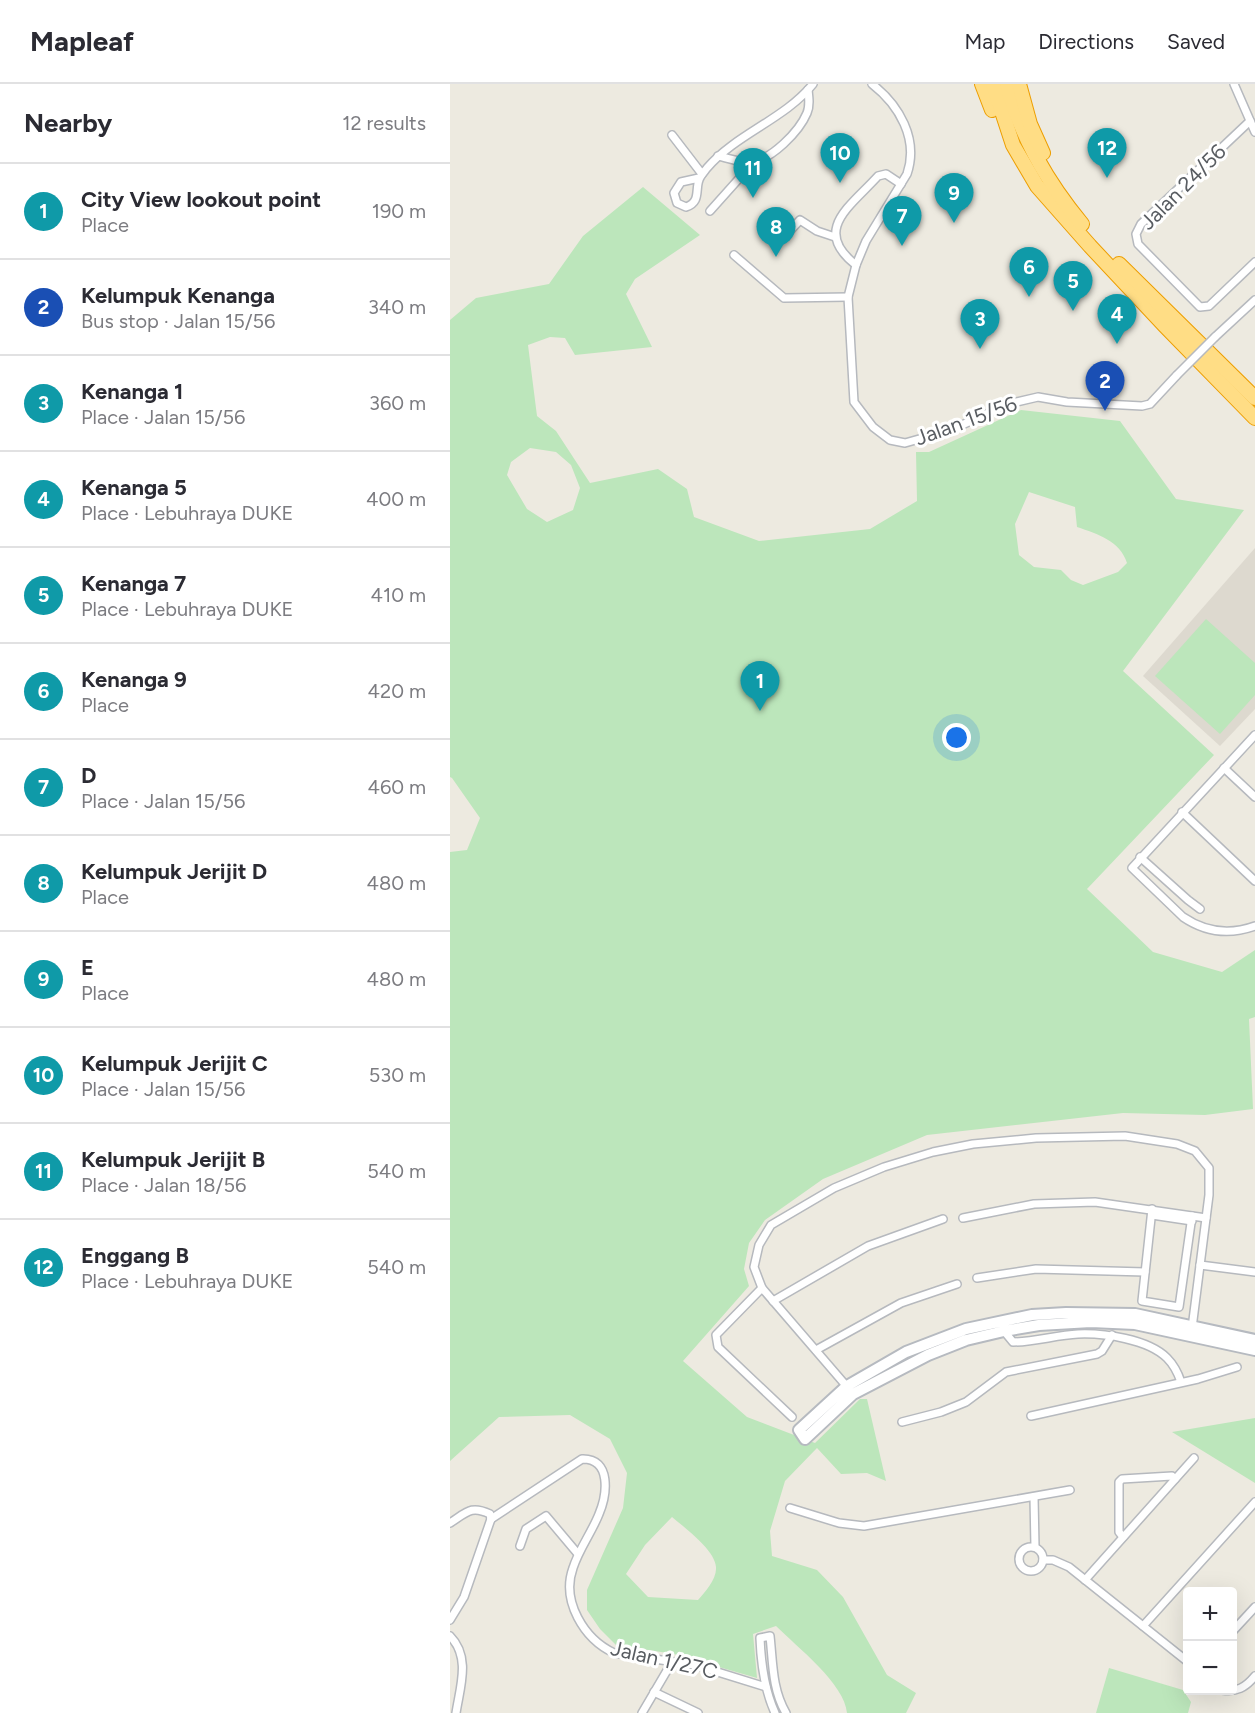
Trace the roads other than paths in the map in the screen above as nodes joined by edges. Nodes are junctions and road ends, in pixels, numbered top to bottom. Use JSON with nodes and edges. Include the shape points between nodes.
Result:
{"nodes":[{"id":1,"x":872,"y":84,"type":"edge"},
{"id":2,"x":982,"y":84,"type":"edge"},
{"id":3,"x":993,"y":84,"type":"edge"},
{"id":4,"x":1007,"y":84,"type":"edge"},
{"id":5,"x":1019,"y":84,"type":"edge"},
{"id":6,"x":1234,"y":84,"type":"edge"},
{"id":7,"x":811,"y":87,"type":"edge"},
{"id":8,"x":1250,"y":121,"type":"junction"},
{"id":9,"x":1255,"y":132,"type":"edge"},
{"id":10,"x":672,"y":135,"type":"dead end"},
{"id":11,"x":1013,"y":145,"type":"junction"},
{"id":12,"x":718,"y":156,"type":"junction"},
{"id":13,"x":749,"y":162,"type":"junction"},
{"id":14,"x":701,"y":176,"type":"junction"},
{"id":15,"x":901,"y":184,"type":"junction"},
{"id":16,"x":710,"y":211,"type":"dead end"},
{"id":17,"x":785,"y":236,"type":"dead end"},
{"id":18,"x":835,"y":237,"type":"junction"},
{"id":19,"x":1099,"y":245,"type":"junction"},
{"id":20,"x":734,"y":255,"type":"dead end"},
{"id":21,"x":1255,"y":262,"type":"edge"},
{"id":22,"x":856,"y":265,"type":"junction"},
{"id":23,"x":848,"y":297,"type":"junction"},
{"id":24,"x":1255,"y":300,"type":"edge"},
{"id":25,"x":1255,"y":398,"type":"edge"},
{"id":26,"x":1255,"y":418,"type":"edge"},
{"id":27,"x":1255,"y":735,"type":"edge"},
{"id":28,"x":1224,"y":768,"type":"junction"},
{"id":29,"x":1255,"y":797,"type":"edge"},
{"id":30,"x":1182,"y":812,"type":"junction"},
{"id":31,"x":1140,"y":857,"type":"junction"},
{"id":32,"x":1255,"y":881,"type":"edge"},
{"id":33,"x":1200,"y":909,"type":"dead end"},
{"id":34,"x":1255,"y":926,"type":"edge"},
{"id":35,"x":1152,"y":1212,"type":"junction"},
{"id":36,"x":963,"y":1218,"type":"dead end"},
{"id":37,"x":1192,"y":1218,"type":"junction"},
{"id":38,"x":1206,"y":1218,"type":"junction"},
{"id":39,"x":943,"y":1219,"type":"dead end"},
{"id":40,"x":1200,"y":1265,"type":"junction"},
{"id":41,"x":1146,"y":1272,"type":"junction"},
{"id":42,"x":1255,"y":1272,"type":"edge"},
{"id":43,"x":977,"y":1278,"type":"dead end"},
{"id":44,"x":957,"y":1284,"type":"dead end"},
{"id":45,"x":762,"y":1288,"type":"junction"},
{"id":46,"x":773,"y":1301,"type":"junction"},
{"id":47,"x":1192,"y":1330,"type":"junction"},
{"id":48,"x":1004,"y":1331,"type":"junction"},
{"id":49,"x":1112,"y":1335,"type":"junction"},
{"id":50,"x":1255,"y":1340,"type":"edge"},
{"id":51,"x":816,"y":1350,"type":"junction"},
{"id":52,"x":1255,"y":1350,"type":"edge"},
{"id":53,"x":1237,"y":1366,"type":"dead end"},
{"id":54,"x":1181,"y":1382,"type":"junction"},
{"id":55,"x":850,"y":1390,"type":"junction"},
{"id":56,"x":1031,"y":1416,"type":"dead end"},
{"id":57,"x":792,"y":1417,"type":"dead end"},
{"id":58,"x":902,"y":1422,"type":"dead end"},
{"id":59,"x":1194,"y":1458,"type":"dead end"},
{"id":60,"x":1175,"y":1479,"type":"junction"},
{"id":61,"x":1070,"y":1490,"type":"dead end"},
{"id":62,"x":1034,"y":1497,"type":"junction"},
{"id":63,"x":1255,"y":1502,"type":"edge"},
{"id":64,"x":790,"y":1508,"type":"dead end"},
{"id":65,"x":491,"y":1519,"type":"junction"},
{"id":66,"x":450,"y":1522,"type":"edge"},
{"id":67,"x":1123,"y":1537,"type":"junction"},
{"id":68,"x":520,"y":1546,"type":"dead end"},
{"id":69,"x":1035,"y":1547,"type":"junction"},
{"id":70,"x":578,"y":1554,"type":"junction"},
{"id":71,"x":1043,"y":1560,"type":"junction"},
{"id":72,"x":1085,"y":1580,"type":"junction"},
{"id":73,"x":1255,"y":1607,"type":"edge"},
{"id":74,"x":450,"y":1620,"type":"edge"},
{"id":75,"x":1143,"y":1626,"type":"junction"},
{"id":76,"x":1237,"y":1627,"type":"edge"},
{"id":77,"x":450,"y":1636,"type":"edge"},
{"id":78,"x":1183,"y":1658,"type":"edge"},
{"id":79,"x":672,"y":1662,"type":"junction"},
{"id":80,"x":1255,"y":1676,"type":"edge"},
{"id":81,"x":766,"y":1687,"type":"junction"},
{"id":82,"x":1237,"y":1691,"type":"edge"},
{"id":83,"x":654,"y":1692,"type":"junction"},
{"id":84,"x":456,"y":1713,"type":"edge"},
{"id":85,"x":642,"y":1713,"type":"edge"},
{"id":86,"x":698,"y":1713,"type":"edge"},
{"id":87,"x":775,"y":1713,"type":"edge"},
{"id":88,"x":786,"y":1713,"type":"edge"}],
"edges":[{"from":1,"to":15,"type":"street","name":"Jalan 15/56","via":[[894,107],[910,140],[911,163]]},
{"from":2,"to":11,"type":"highway","via":[[997,124]]},
{"from":3,"to":11,"type":"highway"},
{"from":4,"to":19,"type":"highway","via":[[1036,159],[1062,200]]},
{"from":5,"to":19,"type":"highway","via":[[1044,156]]},
{"from":6,"to":8,"type":"street"},
{"from":7,"to":12,"type":"street"},
{"from":7,"to":13,"type":"street","via":[[807,114],[798,127],[771,155]]},
{"from":8,"to":9,"type":"street"},
{"from":8,"to":21,"type":"street","name":"Jalan 24/56","via":[[1141,224],[1137,234],[1138,244],[1200,307],[1209,306]]},
{"from":10,"to":14,"type":"street"},
{"from":11,"to":26,"type":"highway","via":[[1037,186],[1090,246]]},
{"from":12,"to":13,"type":"street"},
{"from":12,"to":14,"type":"street"},
{"from":13,"to":16,"type":"street"},
{"from":14,"to":14,"type":"street","via":[[694,202],[686,207],[677,202],[674,193],[681,182]]},
{"from":15,"to":18,"type":"street","via":[[886,174],[878,176],[839,219]]},
{"from":15,"to":22,"type":"street","name":"Jalan 15/56","via":[[882,212]]},
{"from":17,"to":18,"type":"street","via":[[800,220]]},
{"from":18,"to":22,"type":"street","via":[[845,256]]},
{"from":19,"to":25,"type":"highway"},
{"from":20,"to":23,"type":"street","via":[[784,298]]},
{"from":22,"to":23,"type":"street","name":"Jalan 15/56"},
{"from":23,"to":24,"type":"street","name":"Jalan 15/56","bridge":true,"via":[[854,402],[873,427],[890,440],[905,443],[951,430],[1008,404],[1038,397],[1067,402],[1150,404]]},
{"from":27,"to":28,"type":"street"},
{"from":28,"to":29,"type":"street"},
{"from":28,"to":30,"type":"street"},
{"from":30,"to":31,"type":"street"},
{"from":30,"to":32,"type":"street"},
{"from":31,"to":33,"type":"street"},
{"from":31,"to":34,"type":"street","via":[[1132,870],[1192,923],[1228,932]]},
{"from":35,"to":36,"type":"street","via":[[1095,1202],[1034,1204]]},
{"from":35,"to":37,"type":"street"},
{"from":35,"to":41,"type":"street"},
{"from":37,"to":38,"type":"street"},
{"from":37,"to":41,"type":"street","via":[[1179,1307],[1142,1301]]},
{"from":38,"to":40,"type":"street"},
{"from":38,"to":45,"type":"street","via":[[1209,1168],[1195,1150],[1177,1144],[1125,1136],[973,1144],[884,1167],[834,1188],[771,1226],[759,1245],[754,1267]]},
{"from":39,"to":46,"type":"street","via":[[868,1246]]},
{"from":40,"to":42,"type":"street"},
{"from":40,"to":47,"type":"street"},
{"from":41,"to":43,"type":"street","via":[[1036,1269]]},
{"from":44,"to":51,"type":"street","via":[[901,1303]]},
{"from":45,"to":46,"type":"street"},
{"from":45,"to":57,"type":"street","via":[[716,1335],[718,1347]]},
{"from":46,"to":51,"type":"street"},
{"from":47,"to":48,"type":"street","via":[[1091,1322]]},
{"from":47,"to":50,"type":"street"},
{"from":47,"to":52,"type":"street"},
{"from":47,"to":55,"type":"street","via":[[1135,1314],[1032,1315],[934,1340],[906,1353]]},
{"from":48,"to":49,"type":"street","via":[[1013,1342],[1079,1334]]},
{"from":48,"to":55,"type":"street","via":[[966,1340]]},
{"from":49,"to":54,"type":"street","via":[[1159,1351],[1175,1367]]},
{"from":49,"to":58,"type":"street","via":[[1097,1354],[1006,1372],[966,1402]]},
{"from":51,"to":55,"type":"street"},
{"from":53,"to":54,"type":"street"},
{"from":54,"to":56,"type":"street"},
{"from":55,"to":55,"type":"street","via":[[805,1439],[799,1430]]},
{"from":59,"to":60,"type":"street"},
{"from":60,"to":67,"type":"street"},
{"from":60,"to":67,"type":"street","via":[[1172,1476],[1119,1482],[1119,1532]]},
{"from":61,"to":62,"type":"street"},
{"from":62,"to":64,"type":"street","via":[[864,1526]]},
{"from":62,"to":69,"type":"street"},
{"from":63,"to":75,"type":"street"},
{"from":65,"to":66,"type":"street","via":[[490,1515],[473,1509]]},
{"from":65,"to":70,"type":"street","name":"Jalan 1/27C","via":[[576,1462],[595,1461],[604,1473],[604,1494],[598,1518]]},
{"from":65,"to":74,"type":"street","via":[[464,1597]]},
{"from":67,"to":72,"type":"street"},
{"from":68,"to":70,"type":"street","via":[[526,1529],[546,1516]]},
{"from":69,"to":71,"type":"street"},
{"from":69,"to":71,"type":"street","via":[[1024,1548],[1019,1562],[1033,1570]]},
{"from":70,"to":79,"type":"street","name":"Jalan 1/27C","via":[[570,1589],[575,1613],[587,1633],[614,1653]]},
{"from":71,"to":72,"type":"street","via":[[1053,1560]]},
{"from":72,"to":75,"type":"street"},
{"from":73,"to":76,"type":"street"},
{"from":75,"to":78,"type":"street"},
{"from":77,"to":84,"type":"street","via":[[463,1657]]},
{"from":79,"to":81,"type":"street","name":"Jalan 1/27C"},
{"from":79,"to":83,"type":"street"},
{"from":80,"to":82,"type":"street"},
{"from":81,"to":87,"type":"street"},
{"from":81,"to":88,"type":"street","via":[[760,1638],[770,1636],[774,1682]]},
{"from":83,"to":85,"type":"street"},
{"from":83,"to":86,"type":"street"}]}
